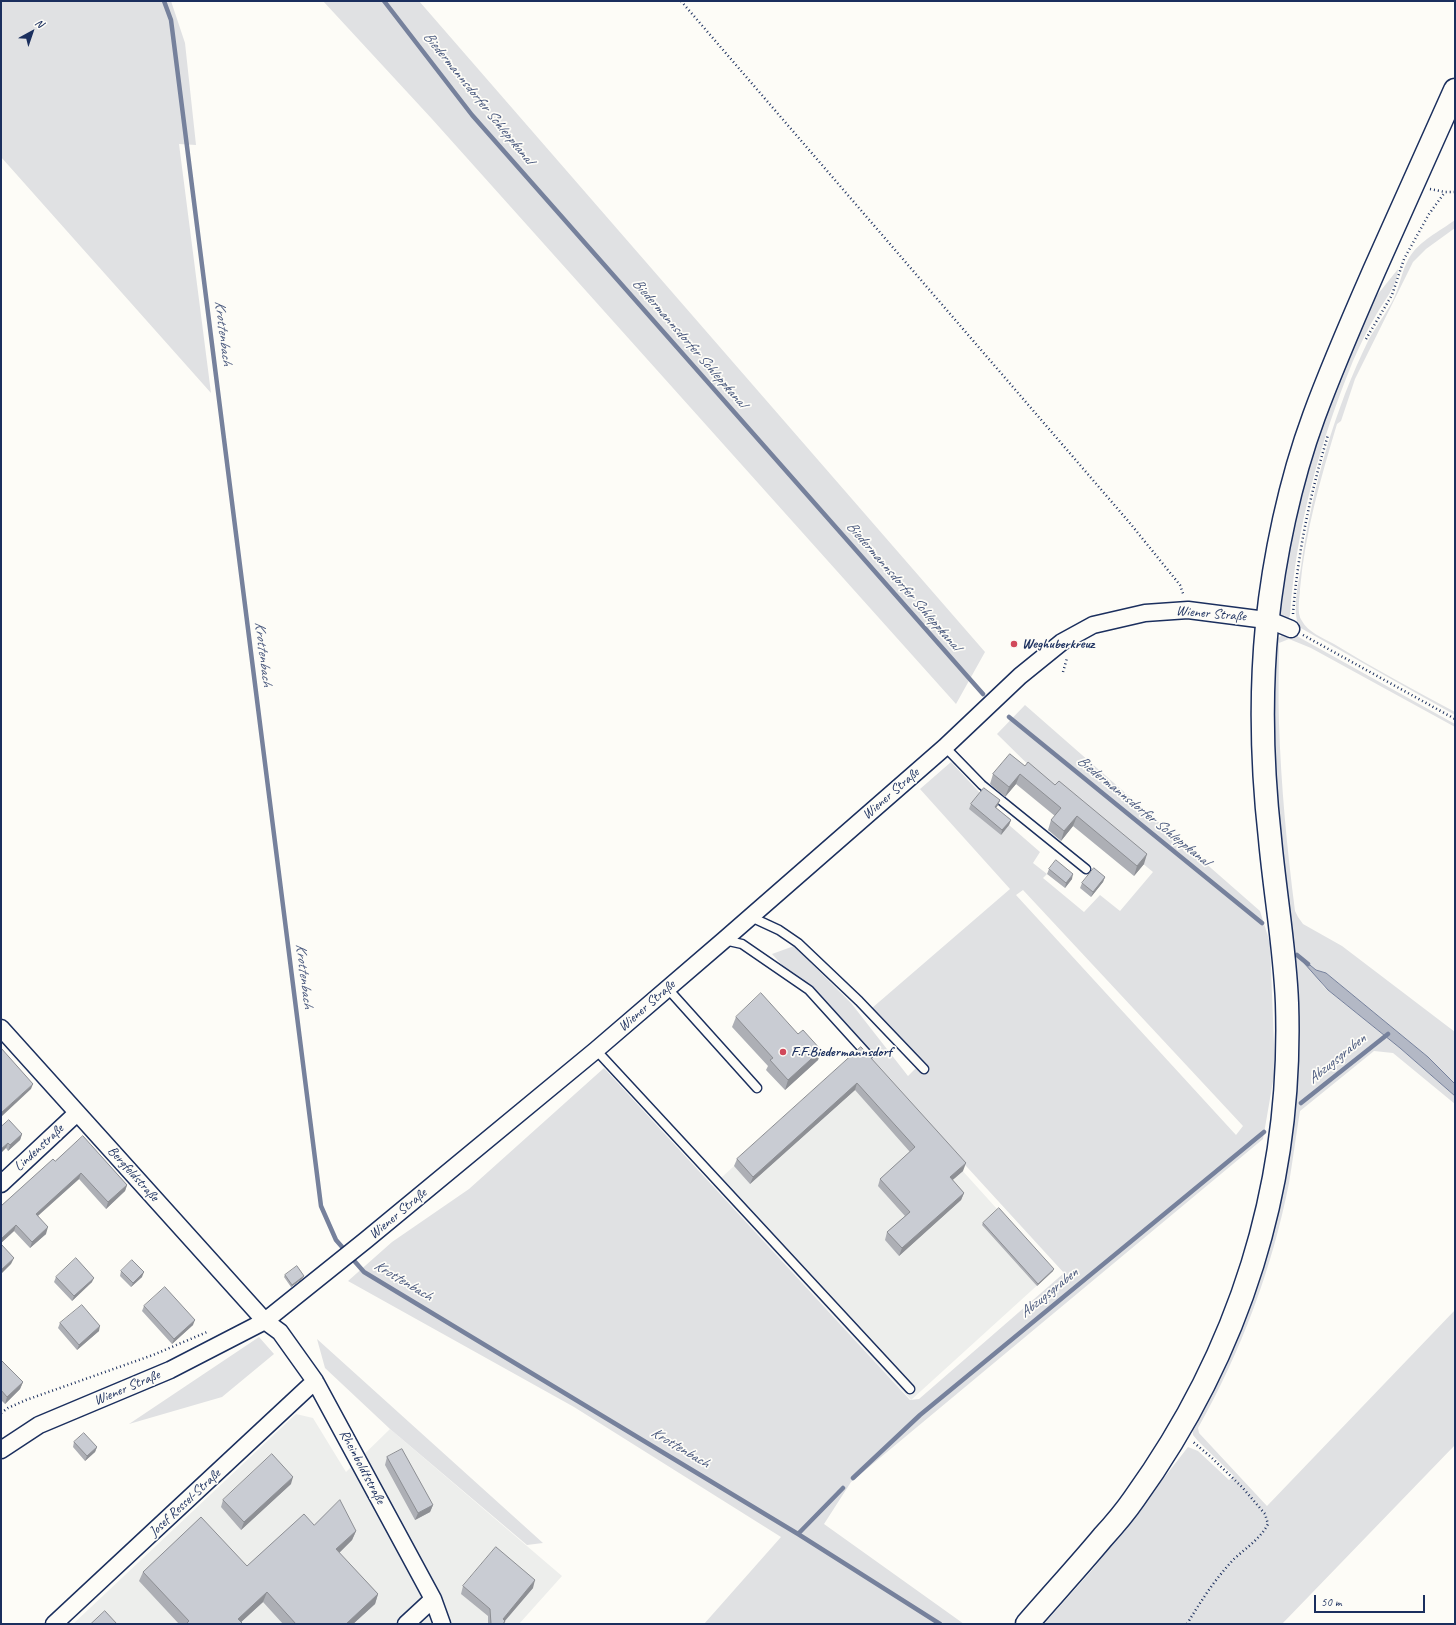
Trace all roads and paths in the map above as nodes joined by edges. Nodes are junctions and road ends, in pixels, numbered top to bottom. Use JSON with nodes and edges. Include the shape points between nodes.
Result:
{"nodes":[{"id":1,"x":681,"y":1,"type":"edge"},
{"id":2,"x":1455,"y":90,"type":"edge"},
{"id":3,"x":1455,"y":192,"type":"edge"},
{"id":4,"x":1365,"y":342,"type":"dead end"},
{"id":5,"x":1330,"y":430,"type":"dead end"},
{"id":6,"x":1188,"y":610,"type":"junction"},
{"id":7,"x":1267,"y":620,"type":"junction"},
{"id":8,"x":1291,"y":629,"type":"junction"},
{"id":9,"x":1455,"y":719,"type":"edge"},
{"id":10,"x":945,"y":747,"type":"junction"},
{"id":11,"x":1086,"y":869,"type":"dead end"},
{"id":12,"x":751,"y":917,"type":"junction"},
{"id":13,"x":724,"y":940,"type":"junction"},
{"id":14,"x":668,"y":988,"type":"junction"},
{"id":15,"x":1,"y":1028,"type":"edge"},
{"id":16,"x":596,"y":1050,"type":"junction"},
{"id":17,"x":873,"y":1061,"type":"edge"},
{"id":18,"x":924,"y":1069,"type":"dead end"},
{"id":19,"x":758,"y":1088,"type":"dead end"},
{"id":20,"x":77,"y":1112,"type":"junction"},
{"id":21,"x":1,"y":1184,"type":"edge"},
{"id":22,"x":265,"y":1321,"type":"junction"},
{"id":23,"x":208,"y":1332,"type":"dead end"},
{"id":24,"x":316,"y":1382,"type":"junction"},
{"id":25,"x":910,"y":1390,"type":"dead end"},
{"id":26,"x":1,"y":1412,"type":"edge"},
{"id":27,"x":1178,"y":1432,"type":"junction"},
{"id":28,"x":1,"y":1450,"type":"edge"},
{"id":29,"x":433,"y":1599,"type":"junction"},
{"id":30,"x":54,"y":1624,"type":"edge"},
{"id":31,"x":406,"y":1624,"type":"edge"},
{"id":32,"x":442,"y":1624,"type":"edge"},
{"id":33,"x":1027,"y":1624,"type":"edge"},
{"id":34,"x":1187,"y":1624,"type":"edge"}],
"edges":[{"from":1,"to":6,"type":"path","via":[[1129,522],[1180,585]]},
{"from":2,"to":7,"type":"main road","via":[[1346,334],[1312,420],[1281,533]]},
{"from":3,"to":4,"type":"path","via":[[1445,192],[1429,214],[1404,259],[1392,295]]},
{"from":5,"to":8,"type":"path","via":[[1305,522]]},
{"from":6,"to":7,"type":"street","name":"Wiener Straße"},
{"from":6,"to":10,"type":"street","name":"Wiener Straße","via":[[1145,613],[1093,625],[1062,642],[1020,676]]},
{"from":7,"to":8,"type":"street","name":"Wiener Straße"},
{"from":7,"to":27,"type":"main road","via":[[1263,669],[1262,748],[1287,1004],[1286,1076],[1281,1141],[1256,1256],[1237,1312],[1216,1362]]},
{"from":8,"to":9,"type":"path"},
{"from":10,"to":11,"type":"lane","via":[[982,785]]},
{"from":10,"to":12,"type":"street","name":"Wiener Straße"},
{"from":12,"to":13,"type":"street","name":"Wiener Straße"},
{"from":12,"to":18,"type":"lane","via":[[779,930],[798,943],[859,1001]]},
{"from":13,"to":14,"type":"street","name":"Wiener Straße"},
{"from":13,"to":17,"type":"lane","via":[[742,944],[809,990]]},
{"from":14,"to":16,"type":"street","name":"Wiener Straße"},
{"from":14,"to":19,"type":"lane"},
{"from":15,"to":20,"type":"street","name":"Bergfeldstraße"},
{"from":16,"to":22,"type":"street","name":"Wiener Straße"},
{"from":16,"to":25,"type":"lane"},
{"from":20,"to":21,"type":"street","name":"Lindenstraße"},
{"from":20,"to":22,"type":"street","name":"Bergfeldstraße"},
{"from":22,"to":24,"type":"street","name":"Rheinboldtstraße","via":[[280,1332]]},
{"from":22,"to":28,"type":"street","name":"Wiener Straße","via":[[170,1370],[39,1424]]},
{"from":23,"to":26,"type":"path","via":[[153,1355],[26,1400]]},
{"from":24,"to":29,"type":"street","name":"Rheinboldtstraße"},
{"from":24,"to":30,"type":"street","name":"Josef Ressel-Straße"},
{"from":27,"to":33,"type":"main road","via":[[1131,1504]]},
{"from":27,"to":34,"type":"path","via":[[1211,1457],[1242,1487],[1265,1514],[1268,1524],[1264,1532],[1234,1559],[1210,1587]]},
{"from":29,"to":31,"type":"street"},
{"from":29,"to":32,"type":"street","name":"Rheinboldtstraße"}]}
